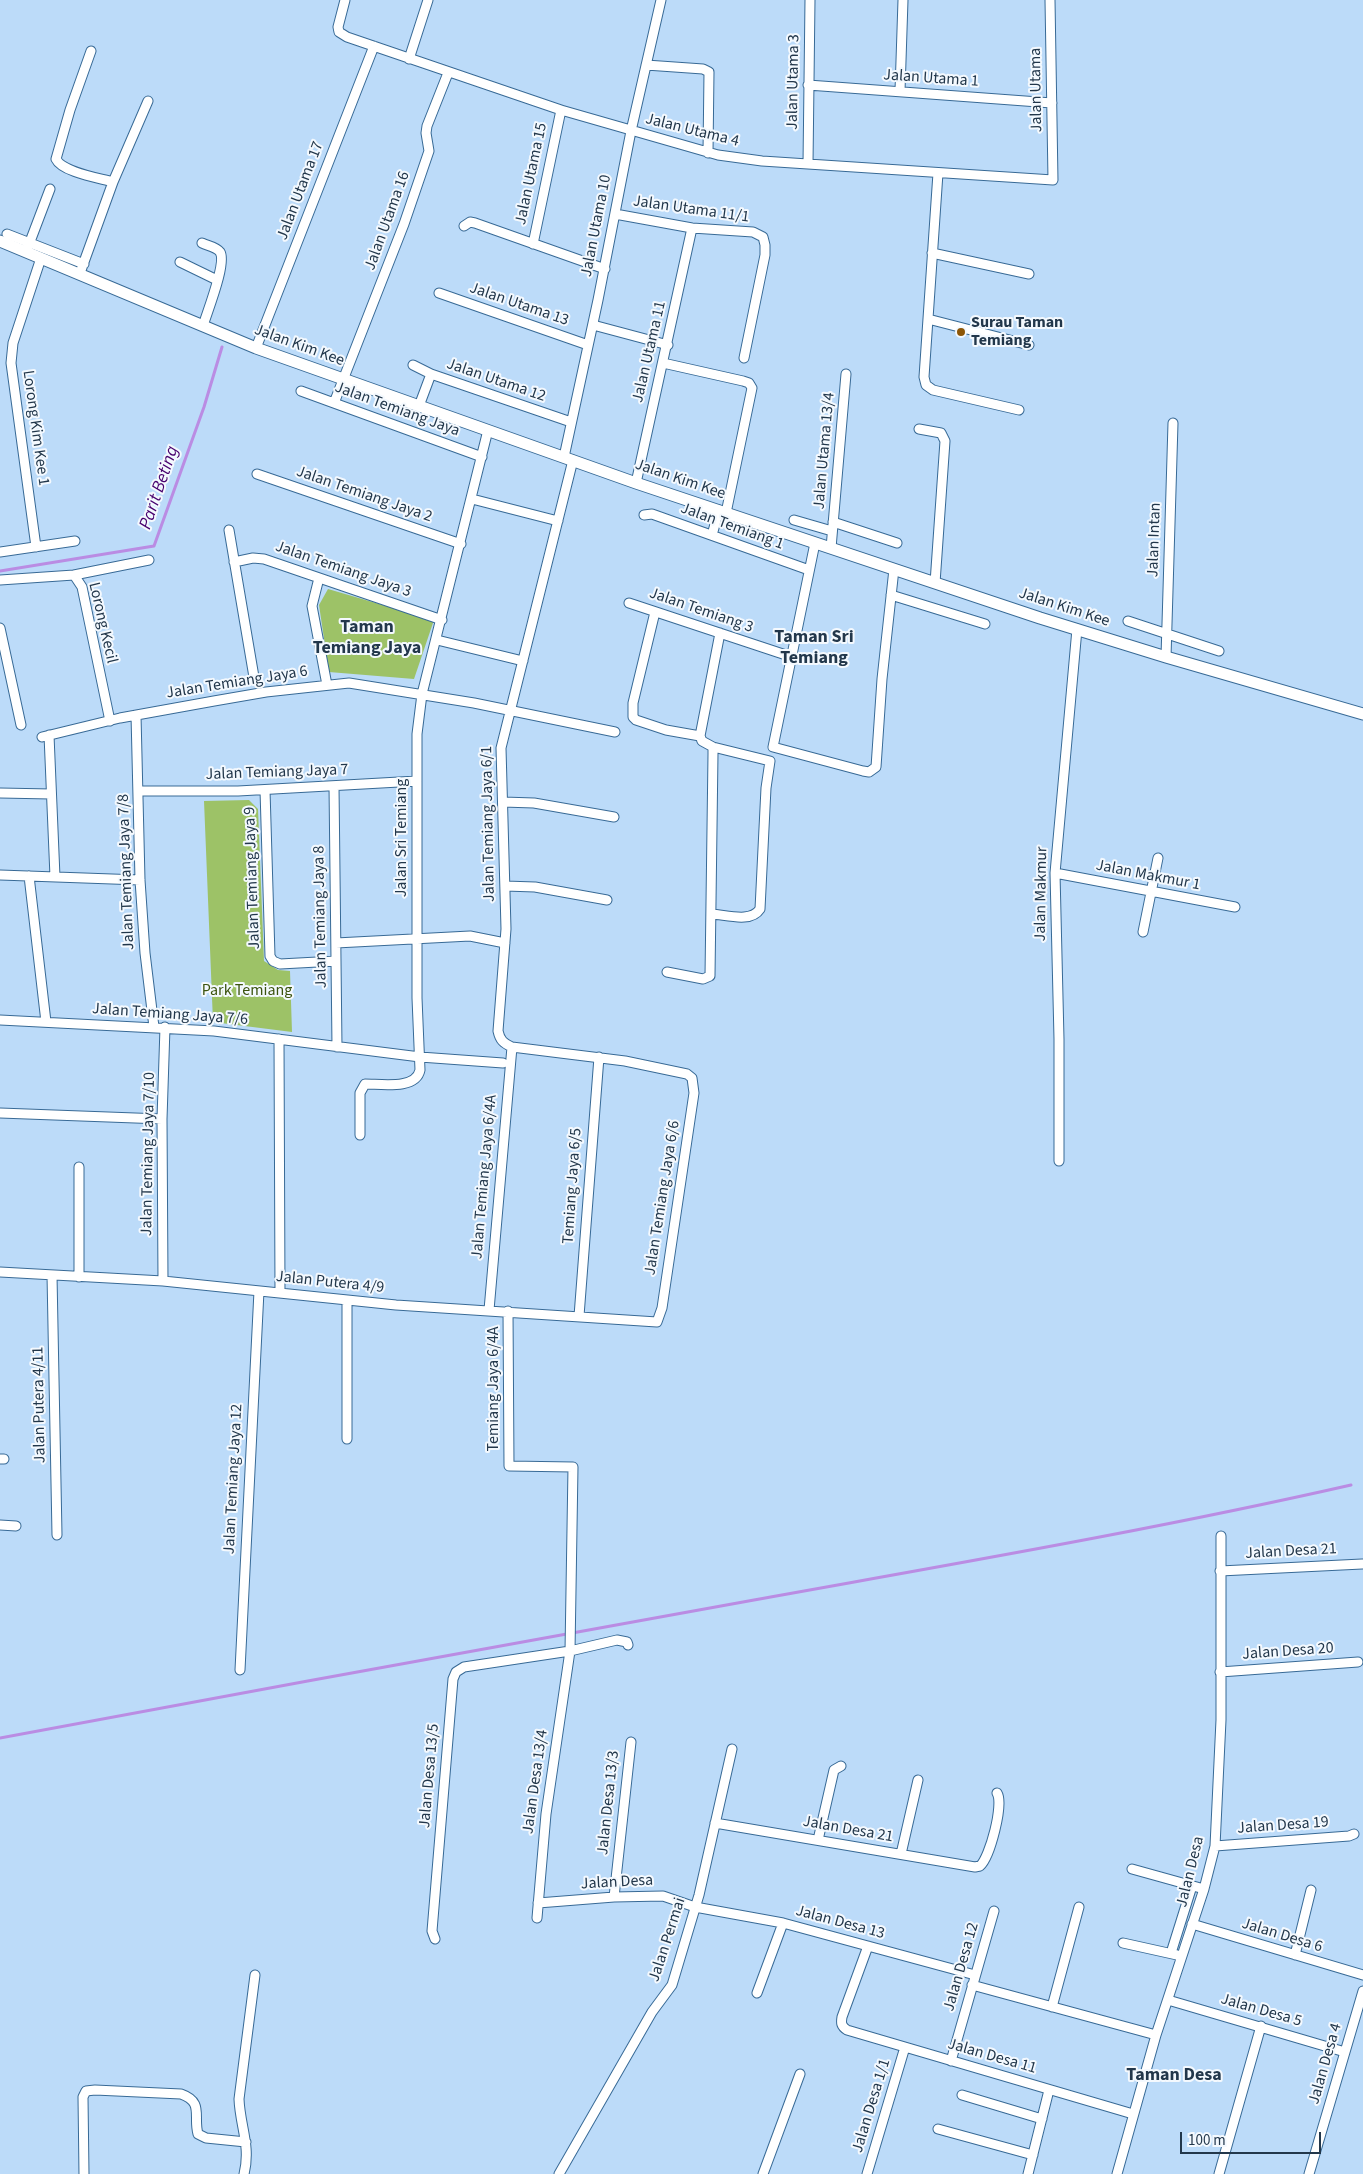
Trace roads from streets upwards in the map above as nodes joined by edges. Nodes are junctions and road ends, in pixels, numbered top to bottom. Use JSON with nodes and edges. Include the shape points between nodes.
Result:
{"nodes":[{"id":1,"x":345,"y":0,"type":"edge"},
{"id":2,"x":428,"y":0,"type":"edge"},
{"id":3,"x":661,"y":0,"type":"edge"},
{"id":4,"x":810,"y":0,"type":"edge"},
{"id":5,"x":903,"y":0,"type":"edge"},
{"id":6,"x":1050,"y":0,"type":"edge"},
{"id":7,"x":374,"y":46,"type":"junction"},
{"id":8,"x":90,"y":51,"type":"dead end"},
{"id":9,"x":409,"y":59,"type":"junction"},
{"id":10,"x":646,"y":66,"type":"junction"},
{"id":11,"x":448,"y":72,"type":"junction"},
{"id":12,"x":808,"y":85,"type":"junction"},
{"id":13,"x":900,"y":91,"type":"junction"},
{"id":14,"x":148,"y":100,"type":"dead end"},
{"id":15,"x":1052,"y":103,"type":"junction"},
{"id":16,"x":561,"y":110,"type":"junction"},
{"id":17,"x":631,"y":131,"type":"junction"},
{"id":18,"x":708,"y":153,"type":"junction"},
{"id":19,"x":808,"y":164,"type":"junction"},
{"id":20,"x":938,"y":173,"type":"junction"},
{"id":21,"x":1053,"y":180,"type":"joint"},
{"id":22,"x":113,"y":182,"type":"junction"},
{"id":23,"x":50,"y":189,"type":"dead end"},
{"id":24,"x":615,"y":214,"type":"junction"},
{"id":25,"x":464,"y":226,"type":"dead end"},
{"id":26,"x":692,"y":228,"type":"junction"},
{"id":27,"x":3,"y":238,"type":"edge"},
{"id":28,"x":202,"y":243,"type":"dead end"},
{"id":29,"x":533,"y":244,"type":"junction"},
{"id":30,"x":28,"y":247,"type":"junction"},
{"id":31,"x":932,"y":254,"type":"junction"},
{"id":32,"x":40,"y":258,"type":"junction"},
{"id":33,"x":180,"y":262,"type":"dead end"},
{"id":34,"x":82,"y":269,"type":"junction"},
{"id":35,"x":605,"y":269,"type":"junction"},
{"id":36,"x":1029,"y":274,"type":"dead end"},
{"id":37,"x":217,"y":280,"type":"junction"},
{"id":38,"x":439,"y":293,"type":"dead end"},
{"id":39,"x":928,"y":318,"type":"junction"},
{"id":40,"x":593,"y":325,"type":"junction"},
{"id":41,"x":203,"y":326,"type":"junction"},
{"id":42,"x":668,"y":345,"type":"junction"},
{"id":43,"x":1029,"y":345,"type":"dead end"},
{"id":44,"x":588,"y":346,"type":"junction"},
{"id":45,"x":256,"y":348,"type":"junction"},
{"id":46,"x":744,"y":358,"type":"dead end"},
{"id":47,"x":663,"y":363,"type":"junction"},
{"id":48,"x":413,"y":365,"type":"dead end"},
{"id":49,"x":431,"y":374,"type":"junction"},
{"id":50,"x":846,"y":374,"type":"dead end"},
{"id":51,"x":343,"y":380,"type":"junction"},
{"id":52,"x":300,"y":391,"type":"dead end"},
{"id":53,"x":334,"y":403,"type":"junction"},
{"id":54,"x":419,"y":406,"type":"junction"},
{"id":55,"x":1019,"y":410,"type":"dead end"},
{"id":56,"x":571,"y":422,"type":"junction"},
{"id":57,"x":1173,"y":423,"type":"dead end"},
{"id":58,"x":919,"y":429,"type":"dead end"},
{"id":59,"x":488,"y":430,"type":"junction"},
{"id":60,"x":482,"y":457,"type":"junction"},
{"id":61,"x":568,"y":459,"type":"junction"},
{"id":62,"x":257,"y":474,"type":"dead end"},
{"id":63,"x":636,"y":483,"type":"junction"},
{"id":64,"x":472,"y":499,"type":"junction"},
{"id":65,"x":723,"y":512,"type":"junction"},
{"id":66,"x":644,"y":515,"type":"dead end"},
{"id":67,"x":794,"y":520,"type":"dead end"},
{"id":68,"x":558,"y":521,"type":"junction"},
{"id":69,"x":833,"y":526,"type":"junction"},
{"id":70,"x":229,"y":530,"type":"dead end"},
{"id":71,"x":712,"y":535,"type":"junction"},
{"id":72,"x":75,"y":541,"type":"dead end"},
{"id":73,"x":815,"y":543,"type":"junction"},
{"id":74,"x":897,"y":543,"type":"dead end"},
{"id":75,"x":461,"y":544,"type":"junction"},
{"id":76,"x":36,"y":547,"type":"junction"},
{"id":77,"x":830,"y":548,"type":"junction"},
{"id":78,"x":0,"y":552,"type":"edge"},
{"id":79,"x":148,"y":560,"type":"dead end"},
{"id":80,"x":234,"y":562,"type":"junction"},
{"id":81,"x":894,"y":569,"type":"junction"},
{"id":82,"x":809,"y":570,"type":"junction"},
{"id":83,"x":74,"y":575,"type":"junction"},
{"id":84,"x":319,"y":578,"type":"junction"},
{"id":85,"x":0,"y":580,"type":"edge"},
{"id":86,"x":935,"y":583,"type":"junction"},
{"id":87,"x":891,"y":595,"type":"junction"},
{"id":88,"x":629,"y":603,"type":"dead end"},
{"id":89,"x":655,"y":612,"type":"junction"},
{"id":90,"x":442,"y":620,"type":"junction"},
{"id":91,"x":1128,"y":621,"type":"dead end"},
{"id":92,"x":984,"y":624,"type":"dead end"},
{"id":93,"x":0,"y":628,"type":"edge"},
{"id":94,"x":1077,"y":629,"type":"junction"},
{"id":95,"x":1167,"y":633,"type":"junction"},
{"id":96,"x":720,"y":634,"type":"junction"},
{"id":97,"x":436,"y":640,"type":"junction"},
{"id":98,"x":1219,"y":651,"type":"dead end"},
{"id":99,"x":1166,"y":657,"type":"junction"},
{"id":100,"x":792,"y":658,"type":"junction"},
{"id":101,"x":523,"y":661,"type":"junction"},
{"id":102,"x":254,"y":677,"type":"dead end"},
{"id":103,"x":326,"y":684,"type":"junction"},
{"id":104,"x":422,"y":694,"type":"junction"},
{"id":105,"x":510,"y":710,"type":"junction"},
{"id":106,"x":1363,"y":714,"type":"edge"},
{"id":107,"x":136,"y":715,"type":"junction"},
{"id":108,"x":110,"y":721,"type":"junction"},
{"id":109,"x":22,"y":725,"type":"dead end"},
{"id":110,"x":615,"y":732,"type":"dead end"},
{"id":111,"x":700,"y":736,"type":"junction"},
{"id":112,"x":713,"y":747,"type":"junction"},
{"id":113,"x":416,"y":781,"type":"junction"},
{"id":114,"x":334,"y":786,"type":"junction"},
{"id":115,"x":265,"y":790,"type":"junction"},
{"id":116,"x":138,"y":791,"type":"junction"},
{"id":117,"x":0,"y":793,"type":"edge"},
{"id":118,"x":51,"y":794,"type":"junction"},
{"id":119,"x":503,"y":802,"type":"junction"},
{"id":120,"x":614,"y":817,"type":"dead end"},
{"id":121,"x":1158,"y":858,"type":"dead end"},
{"id":122,"x":1056,"y":873,"type":"junction"},
{"id":123,"x":0,"y":875,"type":"edge"},
{"id":124,"x":29,"y":876,"type":"junction"},
{"id":125,"x":55,"y":877,"type":"junction"},
{"id":126,"x":140,"y":880,"type":"junction"},
{"id":127,"x":506,"y":886,"type":"junction"},
{"id":128,"x":1151,"y":892,"type":"junction"},
{"id":129,"x":607,"y":900,"type":"dead end"},
{"id":130,"x":1235,"y":907,"type":"dead end"},
{"id":131,"x":712,"y":914,"type":"junction"},
{"id":132,"x":1143,"y":932,"type":"dead end"},
{"id":133,"x":417,"y":939,"type":"junction"},
{"id":134,"x":336,"y":943,"type":"junction"},
{"id":135,"x":506,"y":943,"type":"junction"},
{"id":136,"x":336,"y":961,"type":"junction"},
{"id":137,"x":667,"y":972,"type":"dead end"},
{"id":138,"x":0,"y":1020,"type":"edge"},
{"id":139,"x":46,"y":1022,"type":"junction"},
{"id":140,"x":154,"y":1027,"type":"junction"},
{"id":141,"x":165,"y":1027,"type":"junction"},
{"id":142,"x":279,"y":1039,"type":"junction"},
{"id":143,"x":508,"y":1045,"type":"junction"},
{"id":144,"x":337,"y":1046,"type":"junction"},
{"id":145,"x":420,"y":1057,"type":"junction"},
{"id":146,"x":599,"y":1057,"type":"junction"},
{"id":147,"x":503,"y":1063,"type":"dead end"},
{"id":148,"x":0,"y":1113,"type":"edge"},
{"id":149,"x":162,"y":1119,"type":"junction"},
{"id":150,"x":360,"y":1135,"type":"dead end"},
{"id":151,"x":1059,"y":1161,"type":"dead end"},
{"id":152,"x":80,"y":1167,"type":"dead end"},
{"id":153,"x":0,"y":1272,"type":"edge"},
{"id":154,"x":52,"y":1275,"type":"junction"},
{"id":155,"x":79,"y":1277,"type":"junction"},
{"id":156,"x":163,"y":1281,"type":"junction"},
{"id":157,"x":259,"y":1291,"type":"junction"},
{"id":158,"x":280,"y":1293,"type":"junction"},
{"id":159,"x":347,"y":1300,"type":"junction"},
{"id":160,"x":489,"y":1310,"type":"junction"},
{"id":161,"x":508,"y":1311,"type":"junction"},
{"id":162,"x":579,"y":1316,"type":"junction"},
{"id":163,"x":657,"y":1322,"type":"joint"},
{"id":164,"x":347,"y":1439,"type":"dead end"},
{"id":165,"x":509,"y":1466,"type":"joint"},
{"id":166,"x":0,"y":1525,"type":"edge"},
{"id":167,"x":16,"y":1526,"type":"dead end"},
{"id":168,"x":57,"y":1535,"type":"dead end"},
{"id":169,"x":1221,"y":1536,"type":"dead end"},
{"id":170,"x":1362,"y":1564,"type":"edge"},
{"id":171,"x":1220,"y":1571,"type":"junction"},
{"id":172,"x":628,"y":1645,"type":"dead end"},
{"id":173,"x":570,"y":1651,"type":"junction"},
{"id":174,"x":1358,"y":1662,"type":"dead end"},
{"id":175,"x":240,"y":1670,"type":"dead end"},
{"id":176,"x":1220,"y":1672,"type":"junction"},
{"id":177,"x":631,"y":1742,"type":"dead end"},
{"id":178,"x":732,"y":1749,"type":"dead end"},
{"id":179,"x":841,"y":1766,"type":"dead end"},
{"id":180,"x":918,"y":1780,"type":"dead end"},
{"id":181,"x":997,"y":1793,"type":"dead end"},
{"id":182,"x":715,"y":1823,"type":"junction"},
{"id":183,"x":1354,"y":1834,"type":"dead end"},
{"id":184,"x":818,"y":1840,"type":"junction"},
{"id":185,"x":1215,"y":1846,"type":"junction"},
{"id":186,"x":901,"y":1854,"type":"junction"},
{"id":187,"x":1132,"y":1870,"type":"dead end"},
{"id":188,"x":1192,"y":1886,"type":"junction"},
{"id":189,"x":1204,"y":1889,"type":"junction"},
{"id":190,"x":1312,"y":1890,"type":"dead end"},
{"id":191,"x":614,"y":1897,"type":"junction"},
{"id":192,"x":538,"y":1904,"type":"junction"},
{"id":193,"x":695,"y":1907,"type":"junction"},
{"id":194,"x":1079,"y":1907,"type":"dead end"},
{"id":195,"x":994,"y":1911,"type":"dead end"},
{"id":196,"x":537,"y":1918,"type":"dead end"},
{"id":197,"x":783,"y":1923,"type":"junction"},
{"id":198,"x":1192,"y":1924,"type":"junction"},
{"id":199,"x":435,"y":1939,"type":"dead end"},
{"id":200,"x":1123,"y":1942,"type":"dead end"},
{"id":201,"x":868,"y":1946,"type":"junction"},
{"id":202,"x":1171,"y":1954,"type":"junction"},
{"id":203,"x":1295,"y":1955,"type":"junction"},
{"id":204,"x":1182,"y":1956,"type":"junction"},
{"id":205,"x":255,"y":1975,"type":"dead end"},
{"id":206,"x":975,"y":1975,"type":"junction"},
{"id":207,"x":1363,"y":1975,"type":"edge"},
{"id":208,"x":972,"y":1985,"type":"junction"},
{"id":209,"x":1363,"y":1991,"type":"edge"},
{"id":210,"x":757,"y":1993,"type":"dead end"},
{"id":211,"x":1168,"y":2000,"type":"junction"},
{"id":212,"x":1052,"y":2007,"type":"junction"},
{"id":213,"x":1261,"y":2026,"type":"junction"},
{"id":214,"x":1156,"y":2035,"type":"junction"},
{"id":215,"x":905,"y":2048,"type":"junction"},
{"id":216,"x":1345,"y":2052,"type":"junction"},
{"id":217,"x":951,"y":2061,"type":"junction"},
{"id":218,"x":800,"y":2074,"type":"dead end"},
{"id":219,"x":1050,"y":2090,"type":"junction"},
{"id":220,"x":962,"y":2095,"type":"dead end"},
{"id":221,"x":1133,"y":2114,"type":"junction"},
{"id":222,"x":1042,"y":2119,"type":"junction"},
{"id":223,"x":938,"y":2129,"type":"dead end"},
{"id":224,"x":246,"y":2142,"type":"junction"},
{"id":225,"x":1033,"y":2154,"type":"junction"},
{"id":226,"x":84,"y":2174,"type":"edge"},
{"id":227,"x":244,"y":2174,"type":"edge"},
{"id":228,"x":559,"y":2174,"type":"edge"},
{"id":229,"x":763,"y":2174,"type":"edge"},
{"id":230,"x":867,"y":2174,"type":"edge"},
{"id":231,"x":1028,"y":2174,"type":"edge"},
{"id":232,"x":1117,"y":2174,"type":"edge"},
{"id":233,"x":1219,"y":2174,"type":"edge"},
{"id":234,"x":1309,"y":2174,"type":"edge"}],
"edges":[{"from":1,"to":7,"type":"street","name":"Jalan Utama 4","via":[[339,32]]},
{"from":2,"to":9,"type":"street"},
{"from":3,"to":10,"type":"street","name":"Jalan Utama 10"},
{"from":4,"to":12,"type":"street","name":"Jalan Utama 3"},
{"from":5,"to":13,"type":"street"},
{"from":6,"to":15,"type":"street","name":"Jalan Utama"},
{"from":7,"to":9,"type":"street","name":"Jalan Utama 4"},
{"from":7,"to":45,"type":"street","name":"Jalan Utama 17"},
{"from":8,"to":22,"type":"street","via":[[56,159],[65,169]]},
{"from":9,"to":11,"type":"street","name":"Jalan Utama 4"},
{"from":10,"to":17,"type":"street","name":"Jalan Utama 10"},
{"from":10,"to":18,"type":"street","via":[[709,72]]},
{"from":11,"to":16,"type":"street","name":"Jalan Utama 4"},
{"from":11,"to":51,"type":"street","name":"Jalan Utama 16","via":[[427,126],[430,150]]},
{"from":12,"to":13,"type":"street","name":"Jalan Utama 1"},
{"from":12,"to":19,"type":"street","name":"Jalan Utama 3"},
{"from":13,"to":15,"type":"street","name":"Jalan Utama 1"},
{"from":14,"to":22,"type":"street"},
{"from":15,"to":21,"type":"street","name":"Jalan Utama"},
{"from":16,"to":17,"type":"street","name":"Jalan Utama 4"},
{"from":16,"to":29,"type":"street","name":"Jalan Utama 15"},
{"from":17,"to":18,"type":"street","name":"Jalan Utama 4"},
{"from":17,"to":24,"type":"street","name":"Jalan Utama 10"},
{"from":18,"to":19,"type":"street","name":"Jalan Utama 4"},
{"from":19,"to":20,"type":"street","name":"Jalan Utama 4"},
{"from":20,"to":21,"type":"street","name":"Jalan Utama 4"},
{"from":20,"to":31,"type":"street"},
{"from":22,"to":34,"type":"street"},
{"from":23,"to":30,"type":"street"},
{"from":24,"to":26,"type":"street","name":"Jalan Utama 11/1"},
{"from":24,"to":35,"type":"street","name":"Jalan Utama 10"},
{"from":25,"to":29,"type":"street","via":[[475,223]]},
{"from":26,"to":42,"type":"street","name":"Jalan Utama 11"},
{"from":26,"to":46,"type":"street","name":"Jalan Utama 11/1","via":[[753,232],[763,237],[765,255]]},
{"from":27,"to":30,"type":"street","name":"Jalan Kim Kee"},
{"from":28,"to":37,"type":"street","via":[[217,249],[222,256]]},
{"from":29,"to":35,"type":"street"},
{"from":30,"to":32,"type":"street","name":"Jalan Kim Kee"},
{"from":30,"to":34,"type":"street"},
{"from":31,"to":36,"type":"street"},
{"from":31,"to":39,"type":"street"},
{"from":32,"to":34,"type":"street","name":"Jalan Kim Kee"},
{"from":32,"to":76,"type":"street","name":"Lorong Kim Kee 1","via":[[13,343],[11,363]]},
{"from":33,"to":37,"type":"street"},
{"from":34,"to":41,"type":"street","name":"Jalan Kim Kee"},
{"from":35,"to":40,"type":"street","name":"Jalan Utama 10"},
{"from":37,"to":41,"type":"street"},
{"from":38,"to":44,"type":"street","name":"Jalan Utama 13"},
{"from":39,"to":43,"type":"street"},
{"from":39,"to":55,"type":"street","via":[[926,385],[933,390]]},
{"from":40,"to":42,"type":"street"},
{"from":40,"to":44,"type":"street","name":"Jalan Utama 10"},
{"from":41,"to":45,"type":"street","name":"Jalan Kim Kee"},
{"from":42,"to":47,"type":"street","name":"Jalan Utama 11"},
{"from":44,"to":56,"type":"street","name":"Jalan Utama 10"},
{"from":45,"to":51,"type":"street","name":"Jalan Kim Kee"},
{"from":47,"to":63,"type":"street","name":"Jalan Utama 11"},
{"from":47,"to":65,"type":"street","via":[[742,381],[752,388]]},
{"from":48,"to":49,"type":"street","name":"Jalan Utama 12"},
{"from":49,"to":54,"type":"street"},
{"from":49,"to":56,"type":"street","name":"Jalan Utama 12"},
{"from":50,"to":69,"type":"street","name":"Jalan Utama 13/4"},
{"from":51,"to":53,"type":"street","name":"Jalan Utama 16"},
{"from":51,"to":54,"type":"street","name":"Jalan Kim Kee"},
{"from":52,"to":53,"type":"street","name":"Jalan Temiang Jaya"},
{"from":53,"to":60,"type":"street","name":"Jalan Temiang Jaya"},
{"from":54,"to":59,"type":"street","name":"Jalan Kim Kee"},
{"from":56,"to":61,"type":"street","name":"Jalan Utama 10"},
{"from":57,"to":95,"type":"street","name":"Jalan Intan"},
{"from":58,"to":86,"type":"street","via":[[940,432],[944,438]]},
{"from":59,"to":60,"type":"street","name":"Jalan Sri Temiang"},
{"from":59,"to":61,"type":"street","name":"Jalan Kim Kee"},
{"from":60,"to":64,"type":"street","name":"Jalan Sri Temiang"},
{"from":61,"to":63,"type":"street","name":"Jalan Kim Kee"},
{"from":61,"to":68,"type":"street","name":"Jalan Temiang Jaya 6/1"},
{"from":62,"to":75,"type":"street","name":"Jalan Temiang Jaya 2"},
{"from":63,"to":65,"type":"street","name":"Jalan Kim Kee"},
{"from":64,"to":68,"type":"street"},
{"from":64,"to":75,"type":"street","name":"Jalan Sri Temiang"},
{"from":65,"to":71,"type":"street"},
{"from":65,"to":73,"type":"street","name":"Jalan Kim Kee"},
{"from":66,"to":71,"type":"street","name":"Jalan Temiang 1","via":[[652,514]]},
{"from":67,"to":69,"type":"street","name":"Jalan Utama 13/4"},
{"from":68,"to":101,"type":"street","name":"Jalan Temiang Jaya 6/1"},
{"from":69,"to":74,"type":"street"},
{"from":69,"to":77,"type":"street","name":"Jalan Utama 13/4"},
{"from":70,"to":80,"type":"street"},
{"from":71,"to":82,"type":"street","name":"Jalan Temiang 1"},
{"from":72,"to":76,"type":"street"},
{"from":73,"to":77,"type":"street","name":"Jalan Kim Kee"},
{"from":73,"to":82,"type":"street"},
{"from":75,"to":90,"type":"street","name":"Jalan Sri Temiang"},
{"from":76,"to":78,"type":"street"},
{"from":77,"to":81,"type":"street","name":"Jalan Kim Kee"},
{"from":79,"to":83,"type":"street"},
{"from":80,"to":84,"type":"street","name":"Jalan Temiang Jaya 3","via":[[264,559]]},
{"from":80,"to":102,"type":"street"},
{"from":81,"to":86,"type":"street","name":"Jalan Kim Kee"},
{"from":81,"to":87,"type":"street"},
{"from":82,"to":100,"type":"street"},
{"from":83,"to":85,"type":"street","name":"Lorong Kecil"},
{"from":83,"to":108,"type":"street","name":"Lorong Kecil","via":[[82,587]]},
{"from":84,"to":90,"type":"street","name":"Jalan Temiang Jaya 3"},
{"from":84,"to":103,"type":"street","via":[[312,606]]},
{"from":86,"to":94,"type":"street","name":"Jalan Kim Kee"},
{"from":87,"to":92,"type":"street"},
{"from":87,"to":100,"type":"street","via":[[877,763],[873,770],[863,771],[772,747]]},
{"from":88,"to":89,"type":"street","name":"Jalan Temiang 3"},
{"from":89,"to":96,"type":"street","name":"Jalan Temiang 3"},
{"from":89,"to":111,"type":"street","via":[[633,703],[633,717],[666,730]]},
{"from":90,"to":97,"type":"street","name":"Jalan Sri Temiang"},
{"from":91,"to":95,"type":"street"},
{"from":93,"to":109,"type":"street"},
{"from":94,"to":99,"type":"street","name":"Jalan Kim Kee"},
{"from":94,"to":122,"type":"street","name":"Jalan Makmur"},
{"from":95,"to":98,"type":"street"},
{"from":95,"to":99,"type":"street","name":"Jalan Intan"},
{"from":96,"to":100,"type":"street","name":"Jalan Temiang 3"},
{"from":96,"to":111,"type":"street"},
{"from":97,"to":101,"type":"street"},
{"from":97,"to":104,"type":"street","name":"Jalan Sri Temiang"},
{"from":99,"to":106,"type":"street","name":"Jalan Kim Kee"},
{"from":101,"to":105,"type":"street","name":"Jalan Temiang Jaya 6/1"},
{"from":103,"to":104,"type":"street","name":"Jalan Temiang Jaya 6","via":[[363,684]]},
{"from":103,"to":107,"type":"street","name":"Jalan Temiang Jaya 6"},
{"from":104,"to":105,"type":"street","name":"Jalan Temiang Jaya 6"},
{"from":104,"to":113,"type":"street","name":"Jalan Sri Temiang"},
{"from":105,"to":110,"type":"street","name":"Jalan Temiang Jaya 6"},
{"from":105,"to":119,"type":"street","name":"Jalan Temiang Jaya 6/1","via":[[501,748]]},
{"from":107,"to":108,"type":"street","name":"Jalan Temiang Jaya 6"},
{"from":107,"to":116,"type":"street","name":"Jalan Temiang Jaya 7/8"},
{"from":108,"to":118,"type":"street","name":"Jalan Temiang Jaya 6","via":[[45,736]]},
{"from":111,"to":112,"type":"street","via":[[702,742]]},
{"from":112,"to":131,"type":"street"},
{"from":112,"to":131,"type":"street","via":[[770,760],[760,909],[749,917]]},
{"from":113,"to":114,"type":"street","name":"Jalan Temiang Jaya 7"},
{"from":113,"to":133,"type":"street","name":"Jalan Sri Temiang"},
{"from":114,"to":115,"type":"street","name":"Jalan Temiang Jaya 7"},
{"from":114,"to":134,"type":"street","name":"Jalan Temiang Jaya 8"},
{"from":115,"to":116,"type":"street","name":"Jalan Temiang Jaya 7"},
{"from":115,"to":136,"type":"street","name":"Jalan Temiang Jaya 9","via":[[270,956],[280,964]]},
{"from":116,"to":126,"type":"street","name":"Jalan Temiang Jaya 7/8"},
{"from":117,"to":118,"type":"street"},
{"from":118,"to":125,"type":"street"},
{"from":119,"to":120,"type":"street","via":[[534,803]]},
{"from":119,"to":127,"type":"street","name":"Jalan Temiang Jaya 6/1"},
{"from":121,"to":128,"type":"street"},
{"from":122,"to":128,"type":"street","name":"Jalan Makmur 1"},
{"from":122,"to":151,"type":"street","name":"Jalan Makmur"},
{"from":123,"to":124,"type":"street"},
{"from":124,"to":125,"type":"street"},
{"from":124,"to":139,"type":"street"},
{"from":125,"to":126,"type":"street"},
{"from":126,"to":140,"type":"street","name":"Jalan Temiang Jaya 7/8"},
{"from":127,"to":129,"type":"street","via":[[535,887]]},
{"from":127,"to":135,"type":"street","name":"Jalan Temiang Jaya 6/1"},
{"from":128,"to":130,"type":"street","name":"Jalan Makmur 1"},
{"from":128,"to":132,"type":"street"},
{"from":131,"to":137,"type":"street","via":[[710,976],[704,979]]},
{"from":133,"to":134,"type":"street"},
{"from":133,"to":135,"type":"street","via":[[470,936]]},
{"from":133,"to":145,"type":"street","name":"Jalan Sri Temiang"},
{"from":134,"to":136,"type":"street","name":"Jalan Temiang Jaya 8"},
{"from":135,"to":143,"type":"street","name":"Jalan Temiang Jaya 6/1","via":[[498,1031]]},
{"from":136,"to":144,"type":"street","name":"Jalan Temiang Jaya 8"},
{"from":138,"to":139,"type":"street","name":"Jalan Temiang Jaya 7/6"},
{"from":139,"to":140,"type":"street","name":"Jalan Temiang Jaya 7/6"},
{"from":140,"to":141,"type":"street","name":"Jalan Temiang Jaya 7/6"},
{"from":141,"to":142,"type":"street","name":"Jalan Temiang Jaya 7/6"},
{"from":141,"to":149,"type":"street","name":"Jalan Temiang Jaya 7/10"},
{"from":142,"to":144,"type":"street","name":"Jalan Temiang Jaya 7/6"},
{"from":142,"to":158,"type":"street"},
{"from":143,"to":146,"type":"street"},
{"from":143,"to":160,"type":"street","name":"Jalan Temiang Jaya 6/4A"},
{"from":144,"to":145,"type":"street","name":"Jalan Temiang Jaya 7/6"},
{"from":145,"to":147,"type":"street","name":"Jalan Temiang Jaya 7/6"},
{"from":145,"to":150,"type":"street","name":"Jalan Sri Temiang","via":[[420,1075],[410,1082],[365,1084],[360,1093]]},
{"from":146,"to":162,"type":"street","name":"Temiang Jaya 6/5"},
{"from":146,"to":163,"type":"street","name":"Jalan Temiang Jaya 6/6","via":[[687,1074],[692,1078],[694,1093],[662,1308]]},
{"from":148,"to":149,"type":"street"},
{"from":149,"to":156,"type":"street","name":"Jalan Temiang Jaya 7/10"},
{"from":152,"to":155,"type":"street"},
{"from":153,"to":154,"type":"street","name":"Jalan Putera 4/9"},
{"from":154,"to":155,"type":"street","name":"Jalan Putera 4/9"},
{"from":154,"to":168,"type":"street","name":"Jalan Putera 4/11"},
{"from":155,"to":156,"type":"street","name":"Jalan Putera 4/9"},
{"from":156,"to":157,"type":"street","name":"Jalan Putera 4/9"},
{"from":157,"to":158,"type":"street","name":"Jalan Putera 4/9"},
{"from":157,"to":175,"type":"street","name":"Jalan Temiang Jaya 12"},
{"from":158,"to":159,"type":"street","name":"Jalan Putera 4/9"},
{"from":159,"to":160,"type":"street","name":"Jalan Putera 4/9"},
{"from":159,"to":164,"type":"street"},
{"from":160,"to":161,"type":"street","name":"Jalan Putera 4/9"},
{"from":161,"to":162,"type":"street","name":"Jalan Putera 4/9"},
{"from":161,"to":165,"type":"street","name":"Temiang Jaya 6/4A"},
{"from":162,"to":163,"type":"street","name":"Jalan Putera 4/9"},
{"from":165,"to":173,"type":"street","name":"Jalan Desa 13/4","via":[[573,1467]]},
{"from":166,"to":167,"type":"street"},
{"from":169,"to":171,"type":"street","name":"Jalan Desa"},
{"from":170,"to":171,"type":"street","name":"Jalan Desa 21"},
{"from":171,"to":176,"type":"street","name":"Jalan Desa"},
{"from":172,"to":173,"type":"street","name":"Jalan Desa 13/5","via":[[617,1640]]},
{"from":173,"to":192,"type":"street","name":"Jalan Desa 13/4","via":[[546,1814]]},
{"from":173,"to":199,"type":"street","name":"Jalan Desa 13/5","via":[[464,1667],[456,1672],[432,1931]]},
{"from":174,"to":176,"type":"street","name":"Jalan Desa 20"},
{"from":176,"to":185,"type":"street","name":"Jalan Desa"},
{"from":177,"to":191,"type":"street","name":"Jalan Desa 13/3"},
{"from":178,"to":182,"type":"street","name":"Jalan Permai"},
{"from":179,"to":184,"type":"street","via":[[834,1770]]},
{"from":180,"to":186,"type":"street"},
{"from":181,"to":186,"type":"street","name":"Jalan Desa 21","via":[[1001,1803],[987,1858],[980,1866]]},
{"from":182,"to":184,"type":"street","name":"Jalan Desa 21"},
{"from":182,"to":193,"type":"street","name":"Jalan Permai"},
{"from":183,"to":185,"type":"street","name":"Jalan Desa 19"},
{"from":184,"to":186,"type":"street","name":"Jalan Desa 21"},
{"from":185,"to":189,"type":"street","name":"Jalan Desa"},
{"from":187,"to":188,"type":"street"},
{"from":188,"to":189,"type":"street"},
{"from":188,"to":202,"type":"street","name":"Jalan Desa"},
{"from":189,"to":198,"type":"street","name":"Jalan Desa"},
{"from":190,"to":203,"type":"street"},
{"from":191,"to":192,"type":"street","name":"Jalan Desa"},
{"from":191,"to":193,"type":"street","name":"Jalan Desa","via":[[655,1895]]},
{"from":192,"to":196,"type":"street","name":"Jalan Desa 13/4"},
{"from":193,"to":197,"type":"street","name":"Jalan Desa 13"},
{"from":193,"to":228,"type":"street","name":"Jalan Permai","via":[[672,1985],[652,2012]]},
{"from":194,"to":212,"type":"street"},
{"from":195,"to":206,"type":"street","name":"Jalan Desa 12"},
{"from":197,"to":201,"type":"street","name":"Jalan Desa 13"},
{"from":197,"to":210,"type":"street"},
{"from":198,"to":203,"type":"street","name":"Jalan Desa 6"},
{"from":198,"to":204,"type":"street","name":"Jalan Desa"},
{"from":200,"to":202,"type":"street"},
{"from":201,"to":206,"type":"street","name":"Jalan Desa 13"},
{"from":201,"to":215,"type":"street","name":"Jalan Desa 11","via":[[842,2017],[842,2027]]},
{"from":202,"to":204,"type":"street"},
{"from":203,"to":207,"type":"street","name":"Jalan Desa 6"},
{"from":204,"to":211,"type":"street","name":"Jalan Desa"},
{"from":205,"to":224,"type":"street","via":[[239,2099]]},
{"from":206,"to":208,"type":"street","name":"Jalan Desa 12"},
{"from":208,"to":212,"type":"street"},
{"from":208,"to":217,"type":"street","name":"Jalan Desa 12"},
{"from":209,"to":216,"type":"street","name":"Jalan Desa 4"},
{"from":211,"to":213,"type":"street","name":"Jalan Desa 5"},
{"from":211,"to":214,"type":"street","name":"Jalan Desa"},
{"from":212,"to":214,"type":"street"},
{"from":213,"to":216,"type":"street","name":"Jalan Desa 5"},
{"from":213,"to":233,"type":"street"},
{"from":214,"to":221,"type":"street","name":"Jalan Desa"},
{"from":215,"to":217,"type":"street","name":"Jalan Desa 11"},
{"from":215,"to":230,"type":"street","name":"Jalan Desa 1/1"},
{"from":216,"to":234,"type":"street","name":"Jalan Desa 4"},
{"from":217,"to":219,"type":"street","name":"Jalan Desa 11"},
{"from":218,"to":229,"type":"street"},
{"from":219,"to":221,"type":"street","name":"Jalan Desa 11"},
{"from":219,"to":222,"type":"street"},
{"from":220,"to":222,"type":"street"},
{"from":221,"to":232,"type":"street","name":"Jalan Desa"},
{"from":222,"to":225,"type":"street"},
{"from":223,"to":225,"type":"street"},
{"from":224,"to":226,"type":"street","via":[[198,2134],[191,2097],[86,2091],[83,2098]]},
{"from":224,"to":227,"type":"street","via":[[248,2152]]},
{"from":225,"to":231,"type":"street"}]}
